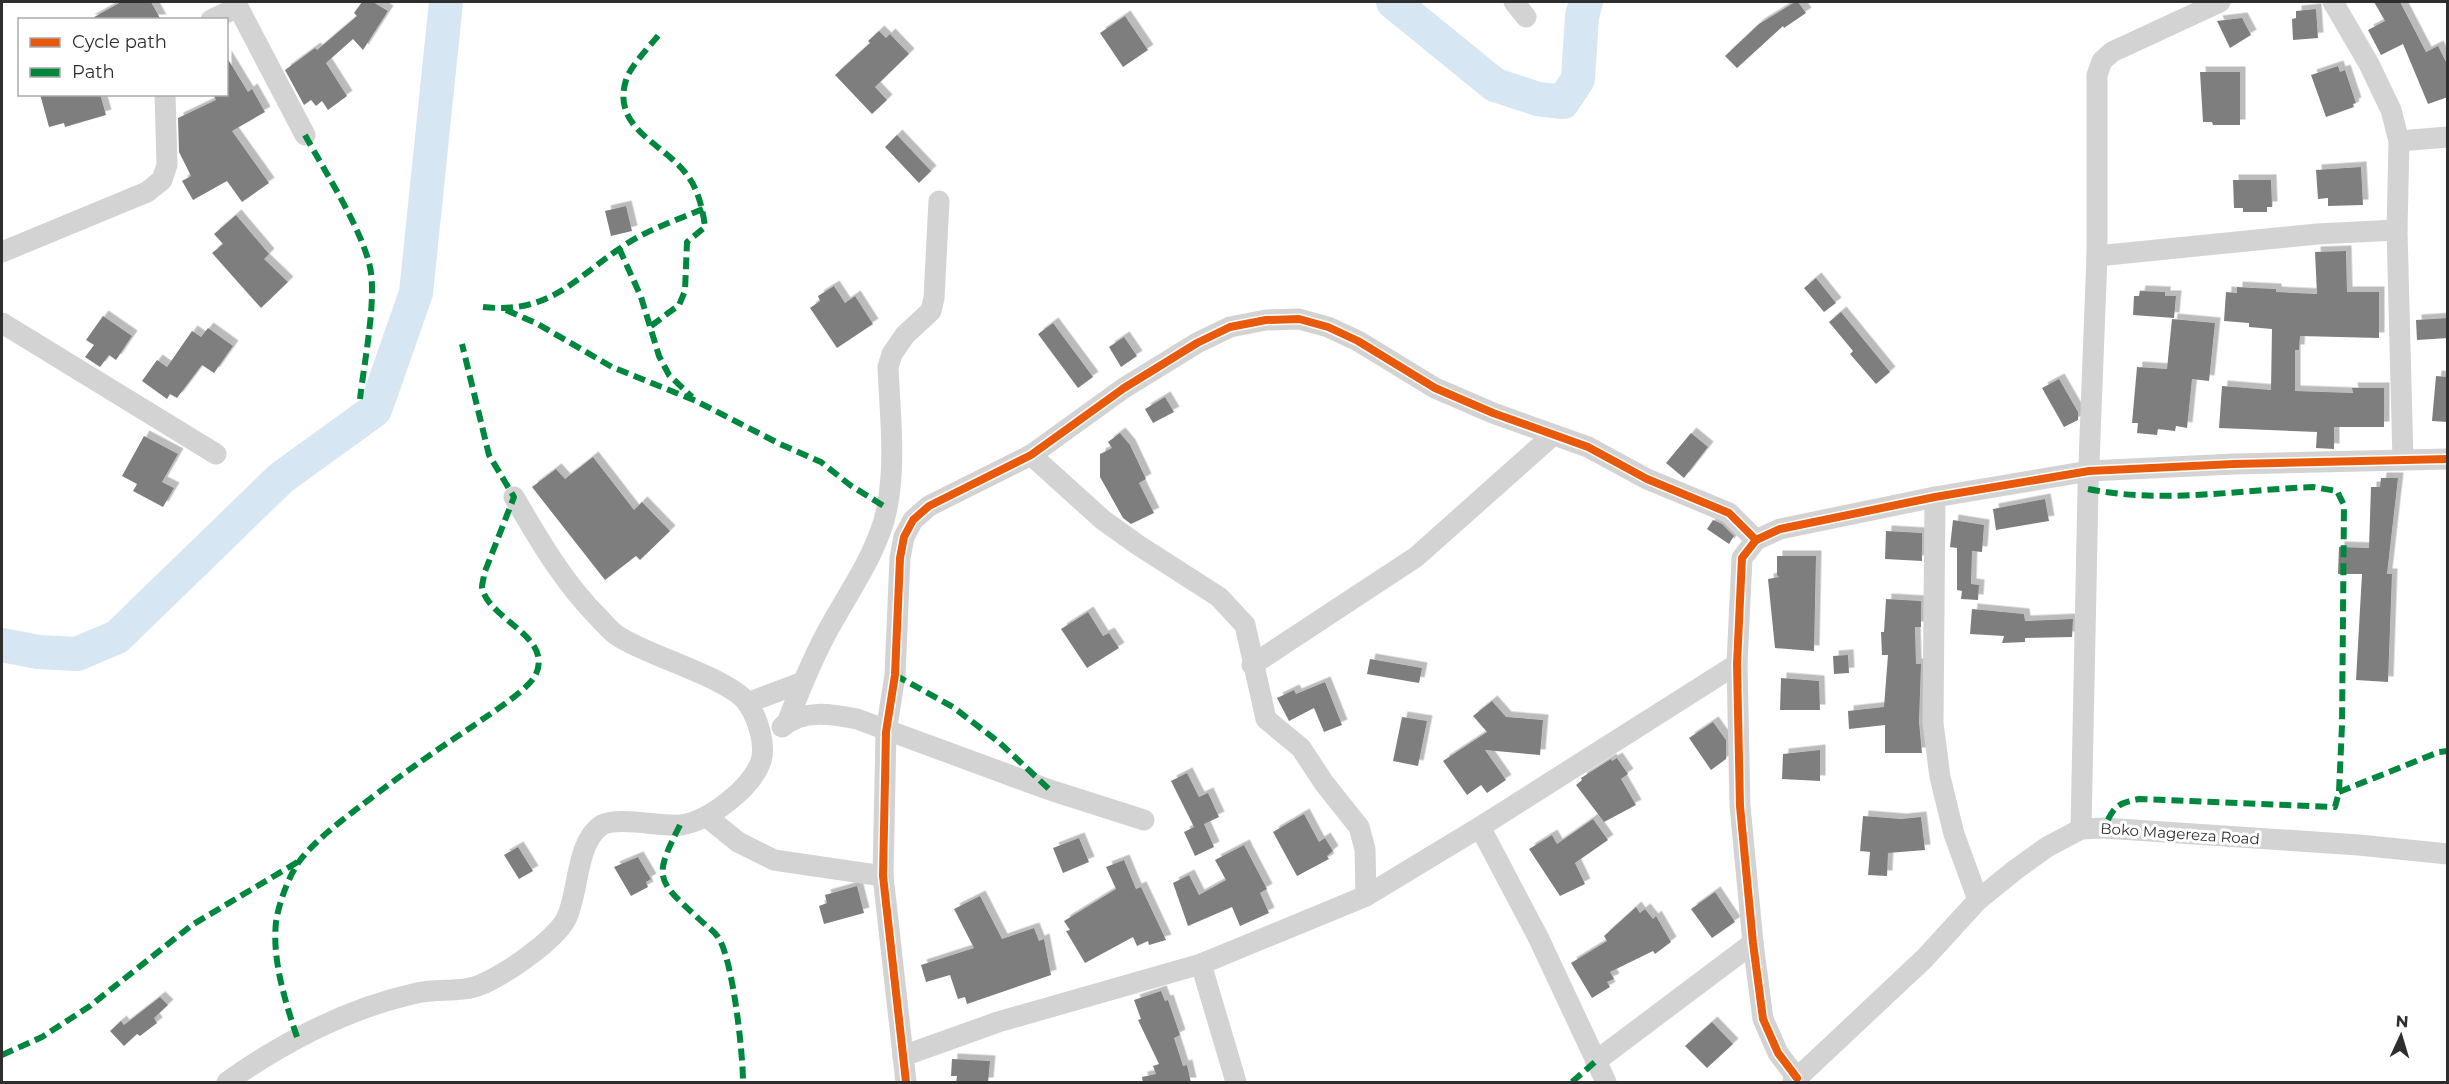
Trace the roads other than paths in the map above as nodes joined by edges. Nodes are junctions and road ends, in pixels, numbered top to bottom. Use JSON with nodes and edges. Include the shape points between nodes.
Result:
{"nodes":[{"id":1,"x":2220,"y":2,"type":"edge"},
{"id":2,"x":2333,"y":2,"type":"edge"},
{"id":3,"x":237,"y":4,"type":"edge"},
{"id":4,"x":214,"y":18,"type":"edge"},
{"id":5,"x":165,"y":96,"type":"edge"},
{"id":6,"x":305,"y":135,"type":"dead end"},
{"id":7,"x":2448,"y":137,"type":"edge"},
{"id":8,"x":2399,"y":141,"type":"junction"},
{"id":9,"x":939,"y":201,"type":"dead end"},
{"id":10,"x":2397,"y":230,"type":"junction"},
{"id":11,"x":2,"y":252,"type":"edge"},
{"id":12,"x":2097,"y":256,"type":"junction"},
{"id":13,"x":2,"y":324,"type":"edge"},
{"id":14,"x":1552,"y":436,"type":"junction"},
{"id":15,"x":216,"y":454,"type":"dead end"},
{"id":16,"x":1031,"y":454,"type":"junction"},
{"id":17,"x":2448,"y":459,"type":"edge"},
{"id":18,"x":2403,"y":460,"type":"junction"},
{"id":19,"x":2089,"y":471,"type":"junction"},
{"id":20,"x":514,"y":497,"type":"dead end"},
{"id":21,"x":1935,"y":497,"type":"junction"},
{"id":22,"x":1756,"y":540,"type":"junction"},
{"id":23,"x":1737,"y":664,"type":"junction"},
{"id":24,"x":1252,"y":665,"type":"junction"},
{"id":25,"x":803,"y":682,"type":"junction"},
{"id":26,"x":747,"y":703,"type":"junction"},
{"id":27,"x":787,"y":723,"type":"junction"},
{"id":28,"x":886,"y":732,"type":"junction"},
{"id":29,"x":762,"y":743,"type":"junction"},
{"id":30,"x":707,"y":817,"type":"junction"},
{"id":31,"x":1144,"y":820,"type":"dead end"},
{"id":32,"x":1480,"y":827,"type":"junction"},
{"id":33,"x":2081,"y":829,"type":"junction"},
{"id":34,"x":2448,"y":854,"type":"edge"},
{"id":35,"x":883,"y":876,"type":"junction"},
{"id":36,"x":1366,"y":896,"type":"junction"},
{"id":37,"x":1978,"y":900,"type":"junction"},
{"id":38,"x":1753,"y":943,"type":"junction"},
{"id":39,"x":1201,"y":964,"type":"junction"},
{"id":40,"x":903,"y":1056,"type":"junction"},
{"id":41,"x":1596,"y":1061,"type":"junction"},
{"id":42,"x":1795,"y":1080,"type":"edge"},
{"id":43,"x":227,"y":1083,"type":"edge"},
{"id":44,"x":906,"y":1083,"type":"edge"},
{"id":45,"x":1236,"y":1083,"type":"edge"},
{"id":46,"x":1606,"y":1083,"type":"edge"}],
"edges":[{"from":1,"to":12,"type":"street","via":[[2112,52],[2102,61],[2097,75]]},
{"from":2,"to":8,"type":"street","via":[[2369,64]]},
{"from":3,"to":4,"type":"street"},
{"from":3,"to":6,"type":"street"},
{"from":5,"to":11,"type":"street","via":[[167,165],[162,180],[147,192]]},
{"from":7,"to":8,"type":"street"},
{"from":8,"to":10,"type":"street"},
{"from":9,"to":25,"type":"street","via":[[931,311],[905,335],[888,367],[892,472],[882,528]]},
{"from":10,"to":12,"type":"street"},
{"from":10,"to":18,"type":"street"},
{"from":12,"to":19,"type":"street"},
{"from":13,"to":15,"type":"street"},
{"from":14,"to":16,"type":"street","via":[[1435,388],[1328,327],[1299,319],[1266,320],[1230,327],[1197,343],[1124,388]]},
{"from":14,"to":22,"type":"street","via":[[1588,447],[1647,479],[1730,513]]},
{"from":14,"to":24,"type":"street","via":[[1416,557]]},
{"from":16,"to":24,"type":"street","via":[[1103,520],[1219,597],[1245,625]]},
{"from":16,"to":28,"type":"street","via":[[929,506],[913,520],[904,537],[895,675]]},
{"from":17,"to":18,"type":"street"},
{"from":18,"to":19,"type":"street"},
{"from":19,"to":21,"type":"street"},
{"from":19,"to":33,"type":"street"},
{"from":20,"to":26,"type":"street","via":[[561,573],[616,635],[710,678]]},
{"from":21,"to":22,"type":"street","via":[[1780,529]]},
{"from":21,"to":37,"type":"street","via":[[1933,723],[1948,811]]},
{"from":22,"to":23,"type":"street","via":[[1742,558]]},
{"from":23,"to":32,"type":"street"},
{"from":23,"to":38,"type":"street","via":[[1740,806]]},
{"from":24,"to":36,"type":"street","via":[[1266,719],[1301,748],[1359,827],[1365,849]]},
{"from":25,"to":26,"type":"street"},
{"from":25,"to":27,"type":"street"},
{"from":26,"to":29,"type":"street"},
{"from":27,"to":28,"type":"street","via":[[809,715],[830,714],[857,719]]},
{"from":27,"to":29,"type":"street"},
{"from":28,"to":31,"type":"street"},
{"from":28,"to":35,"type":"street"},
{"from":29,"to":30,"type":"street","via":[[761,761],[750,780]]},
{"from":30,"to":35,"type":"street","via":[[738,842],[774,860]]},
{"from":30,"to":43,"type":"street","via":[[680,825],[605,823],[592,832],[585,849],[567,919],[542,945],[511,968],[479,986],[419,992],[352,1012],[297,1037]]},
{"from":32,"to":36,"type":"street"},
{"from":32,"to":41,"type":"street","via":[[1539,939]]},
{"from":33,"to":34,"type":"street","name":"Boko Magereza Road"},
{"from":33,"to":37,"type":"street","name":"Boko Magereza Road","via":[[2047,847]]},
{"from":35,"to":40,"type":"street"},
{"from":36,"to":39,"type":"street"},
{"from":37,"to":42,"type":"street","name":"Boko Magereza Road","via":[[1925,958]]},
{"from":38,"to":41,"type":"street"},
{"from":38,"to":42,"type":"street","via":[[1763,1019]]},
{"from":39,"to":40,"type":"street","via":[[998,1022]]},
{"from":39,"to":45,"type":"street"},
{"from":40,"to":44,"type":"street"},
{"from":41,"to":46,"type":"street"}]}
